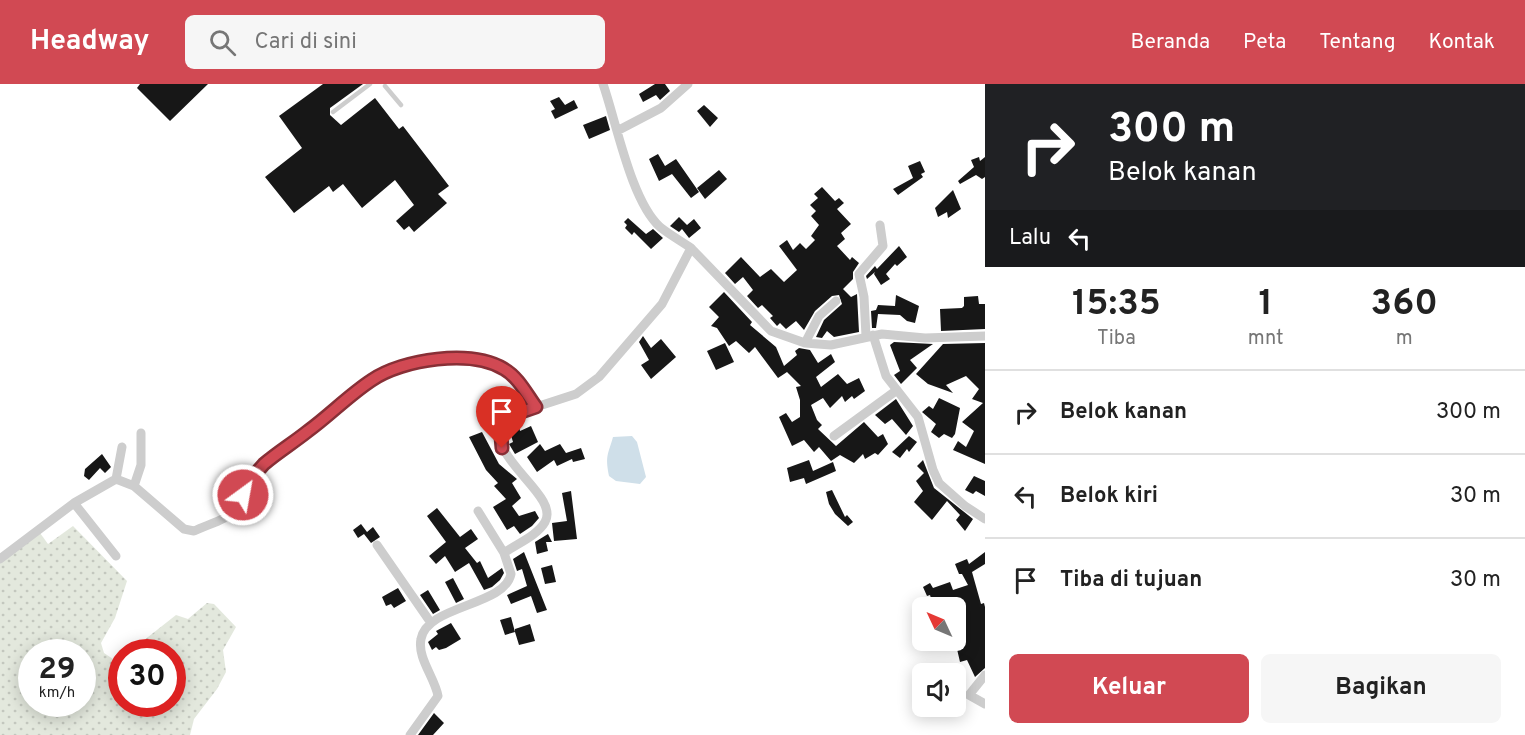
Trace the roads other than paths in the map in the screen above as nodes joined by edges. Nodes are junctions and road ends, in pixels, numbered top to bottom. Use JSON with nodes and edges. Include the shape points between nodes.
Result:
{"nodes":[{"id":1,"x":370,"y":84,"type":"edge"},
{"id":2,"x":603,"y":84,"type":"edge"},
{"id":3,"x":688,"y":84,"type":"edge"},
{"id":4,"x":386,"y":85,"type":"edge"},
{"id":5,"x":401,"y":105,"type":"dead end"},
{"id":6,"x":333,"y":112,"type":"dead end"},
{"id":7,"x":617,"y":131,"type":"junction"},
{"id":8,"x":880,"y":225,"type":"dead end"},
{"id":9,"x":691,"y":248,"type":"junction"},
{"id":10,"x":837,"y":301,"type":"dead end"},
{"id":11,"x":870,"y":336,"type":"junction"},
{"id":12,"x":985,"y":336,"type":"edge"},
{"id":13,"x":805,"y":343,"type":"junction"},
{"id":14,"x":897,"y":390,"type":"junction"},
{"id":15,"x":536,"y":407,"type":"junction"},
{"id":16,"x":141,"y":433,"type":"dead end"},
{"id":17,"x":834,"y":436,"type":"dead end"},
{"id":18,"x":122,"y":447,"type":"dead end"},
{"id":19,"x":116,"y":479,"type":"junction"},
{"id":20,"x":134,"y":486,"type":"junction"},
{"id":21,"x":74,"y":503,"type":"junction"},
{"id":22,"x":478,"y":512,"type":"dead end"},
{"id":23,"x":985,"y":519,"type":"edge"},
{"id":24,"x":377,"y":544,"type":"dead end"},
{"id":25,"x":0,"y":546,"type":"edge"},
{"id":26,"x":504,"y":553,"type":"junction"},
{"id":27,"x":116,"y":556,"type":"dead end"},
{"id":28,"x":3,"y":557,"type":"edge"},
{"id":29,"x":431,"y":623,"type":"junction"},
{"id":30,"x":985,"y":675,"type":"edge"},
{"id":31,"x":985,"y":704,"type":"edge"},
{"id":32,"x":410,"y":735,"type":"edge"}],
"edges":[{"from":1,"to":6,"type":"lane"},
{"from":2,"to":7,"type":"street"},
{"from":3,"to":7,"type":"street","via":[[661,108]]},
{"from":4,"to":5,"type":"lane"},
{"from":7,"to":9,"type":"street","via":[[650,215]]},
{"from":8,"to":11,"type":"street","via":[[884,246],[859,274]]},
{"from":9,"to":13,"type":"street","via":[[771,332]]},
{"from":9,"to":15,"type":"street","via":[[662,304],[598,377],[576,394]]},
{"from":10,"to":13,"type":"street","via":[[819,316]]},
{"from":11,"to":12,"type":"street"},
{"from":11,"to":13,"type":"street","via":[[831,345]]},
{"from":11,"to":14,"type":"street","via":[[886,376]]},
{"from":14,"to":17,"type":"street"},
{"from":14,"to":23,"type":"street","via":[[918,417],[939,483]]},
{"from":15,"to":20,"type":"street","via":[[517,379],[504,369],[468,358],[434,359],[373,379],[264,464],[229,514],[194,531],[184,529]]},
{"from":15,"to":26,"type":"street","via":[[504,418],[500,425],[502,448],[528,478],[547,512],[546,521]]},
{"from":16,"to":20,"type":"street","via":[[141,465]]},
{"from":18,"to":19,"type":"street"},
{"from":19,"to":20,"type":"street"},
{"from":19,"to":21,"type":"street"},
{"from":21,"to":27,"type":"street"},
{"from":21,"to":28,"type":"street"},
{"from":22,"to":26,"type":"street"},
{"from":24,"to":29,"type":"street"},
{"from":25,"to":28,"type":"street"},
{"from":26,"to":29,"type":"street","via":[[512,574],[504,587]]},
{"from":29,"to":32,"type":"street","via":[[420,644],[438,696]]},
{"from":30,"to":31,"type":"street","via":[[969,695]]}]}
